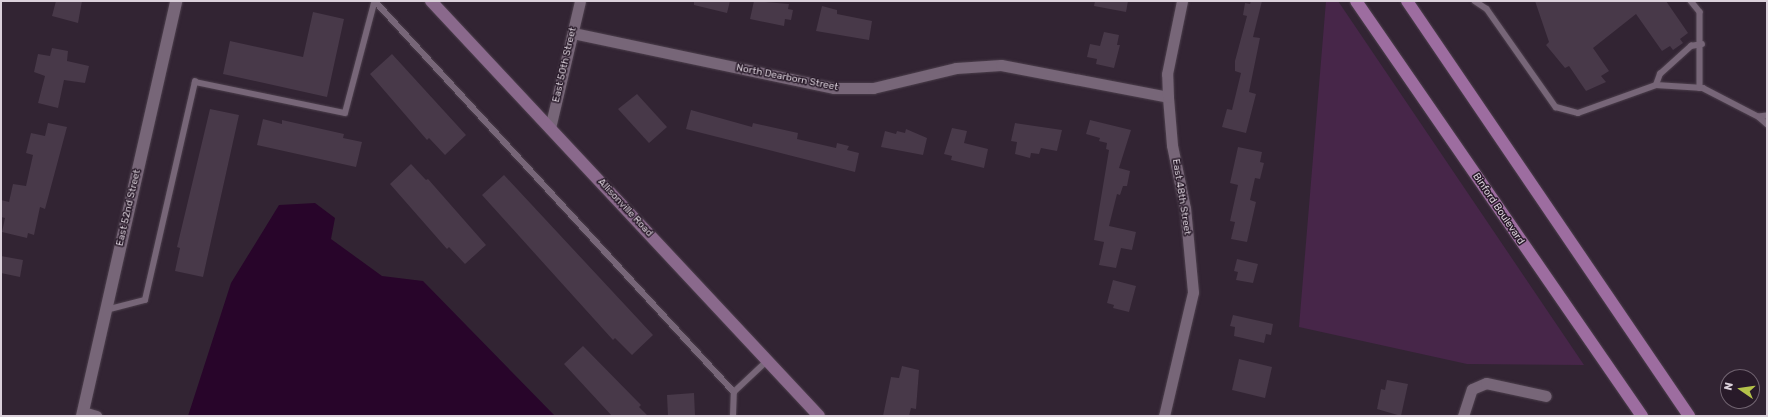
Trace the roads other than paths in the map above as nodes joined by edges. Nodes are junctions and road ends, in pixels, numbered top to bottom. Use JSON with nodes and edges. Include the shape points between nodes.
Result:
{"nodes":[{"id":1,"x":176,"y":1,"type":"edge"},
{"id":2,"x":430,"y":1,"type":"edge"},
{"id":3,"x":580,"y":1,"type":"edge"},
{"id":4,"x":1182,"y":1,"type":"edge"},
{"id":5,"x":1356,"y":1,"type":"edge"},
{"id":6,"x":1407,"y":1,"type":"edge"},
{"id":7,"x":1475,"y":1,"type":"edge"},
{"id":8,"x":1487,"y":1,"type":"edge"},
{"id":9,"x":1691,"y":1,"type":"edge"},
{"id":10,"x":374,"y":2,"type":"edge"},
{"id":11,"x":1487,"y":8,"type":"junction"},
{"id":12,"x":573,"y":33,"type":"junction"},
{"id":13,"x":1702,"y":44,"type":"junction"},
{"id":14,"x":1656,"y":85,"type":"junction"},
{"id":15,"x":1700,"y":88,"type":"junction"},
{"id":16,"x":1168,"y":97,"type":"junction"},
{"id":17,"x":1767,"y":116,"type":"edge"},
{"id":18,"x":1759,"y":117,"type":"junction"},
{"id":19,"x":1767,"y":124,"type":"edge"},
{"id":20,"x":550,"y":128,"type":"junction"},
{"id":21,"x":106,"y":310,"type":"junction"},
{"id":22,"x":768,"y":360,"type":"junction"},
{"id":23,"x":734,"y":392,"type":"junction"},
{"id":24,"x":1546,"y":396,"type":"dead end"},
{"id":25,"x":82,"y":414,"type":"edge"},
{"id":26,"x":817,"y":415,"type":"edge"},
{"id":27,"x":96,"y":416,"type":"edge"},
{"id":28,"x":733,"y":416,"type":"edge"},
{"id":29,"x":1164,"y":416,"type":"edge"},
{"id":30,"x":1463,"y":416,"type":"edge"},
{"id":31,"x":1642,"y":416,"type":"edge"},
{"id":32,"x":1689,"y":416,"type":"edge"}],
"edges":[{"from":1,"to":21,"type":"street","name":"East 52nd Street"},
{"from":2,"to":20,"type":"main road","name":"Allisonville Road"},
{"from":3,"to":12,"type":"street","name":"East 50th Street"},
{"from":4,"to":16,"type":"street","name":"East 48th Street","via":[[1167,74]]},
{"from":5,"to":31,"type":"main road","name":"Binford Boulevard"},
{"from":6,"to":32,"type":"main road"},
{"from":7,"to":11,"type":"lane"},
{"from":8,"to":11,"type":"lane"},
{"from":9,"to":13,"type":"lane","via":[[1700,12]]},
{"from":10,"to":21,"type":"lane","via":[[345,113],[195,82],[145,300]]},
{"from":10,"to":23,"type":"lane"},
{"from":11,"to":14,"type":"lane","via":[[1556,107],[1578,113],[1597,104]]},
{"from":12,"to":16,"type":"street","name":"North Dearborn Street","via":[[834,88],[873,88],[956,68],[1001,65]]},
{"from":12,"to":20,"type":"street","name":"East 50th Street"},
{"from":13,"to":14,"type":"lane","via":[[1691,46],[1660,74]]},
{"from":13,"to":15,"type":"lane"},
{"from":14,"to":15,"type":"lane"},
{"from":15,"to":18,"type":"lane"},
{"from":16,"to":29,"type":"street","name":"East 48th Street","via":[[1172,145],[1185,208],[1194,292]]},
{"from":17,"to":18,"type":"lane"},
{"from":18,"to":19,"type":"lane"},
{"from":20,"to":22,"type":"main road","name":"Allisonville Road"},
{"from":21,"to":25,"type":"street","name":"East 52nd Street"},
{"from":22,"to":23,"type":"lane"},
{"from":22,"to":26,"type":"main road","name":"Allisonville Road"},
{"from":23,"to":28,"type":"lane"},
{"from":24,"to":30,"type":"street","via":[[1486,383],[1472,390]]},
{"from":25,"to":27,"type":"street"}]}
